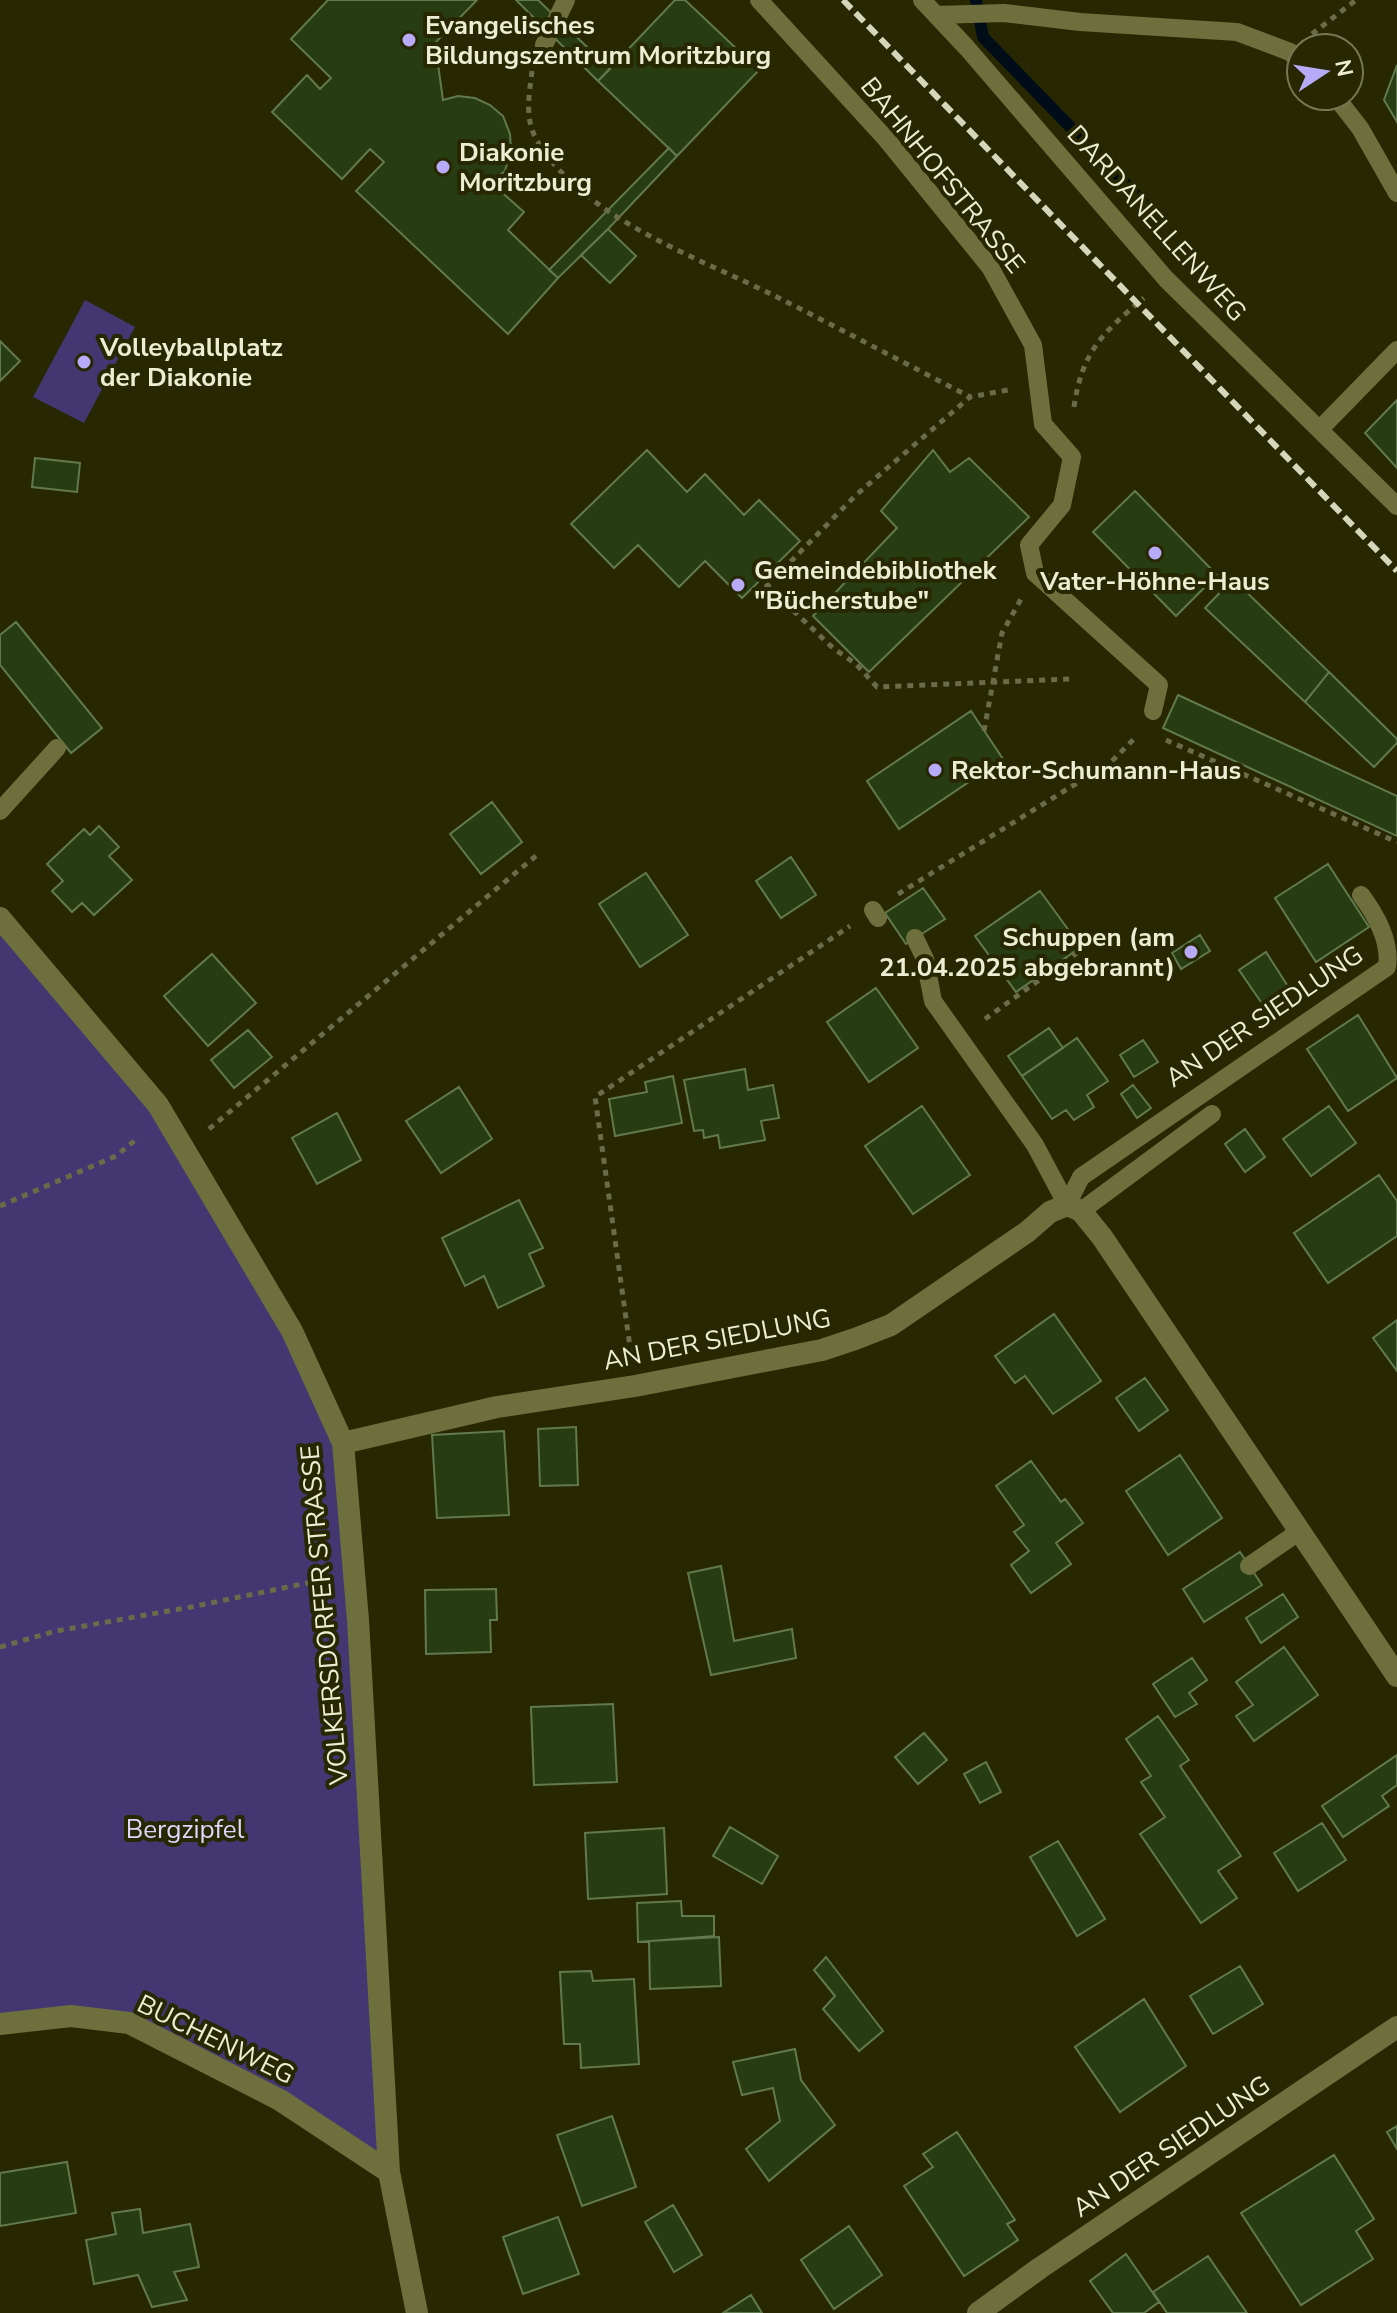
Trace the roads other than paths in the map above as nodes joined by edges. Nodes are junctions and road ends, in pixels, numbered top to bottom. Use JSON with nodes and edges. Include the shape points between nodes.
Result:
{"nodes":[{"id":1,"x":566,"y":0,"type":"edge"},
{"id":2,"x":759,"y":0,"type":"edge"},
{"id":3,"x":922,"y":0,"type":"edge"},
{"id":4,"x":936,"y":15,"type":"junction"},
{"id":5,"x":544,"y":45,"type":"road end"},
{"id":6,"x":1285,"y":53,"type":"edge"},
{"id":7,"x":1348,"y":112,"type":"edge"},
{"id":8,"x":1397,"y":193,"type":"edge"},
{"id":9,"x":1397,"y":350,"type":"edge"},
{"id":10,"x":1320,"y":429,"type":"junction"},
{"id":11,"x":1397,"y":506,"type":"edge"},
{"id":12,"x":1153,"y":711,"type":"road end"},
{"id":13,"x":57,"y":748,"type":"dead end"},
{"id":14,"x":0,"y":811,"type":"edge"},
{"id":15,"x":1361,"y":895,"type":"dead end"},
{"id":16,"x":0,"y":918,"type":"edge"},
{"id":17,"x":915,"y":938,"type":"dead end"},
{"id":18,"x":1212,"y":1114,"type":"dead end"},
{"id":19,"x":1074,"y":1208,"type":"junction"},
{"id":20,"x":343,"y":1443,"type":"junction"},
{"id":21,"x":1300,"y":1531,"type":"junction"},
{"id":22,"x":1249,"y":1566,"type":"dead end"},
{"id":23,"x":1397,"y":1676,"type":"edge"},
{"id":24,"x":0,"y":2024,"type":"edge"},
{"id":25,"x":1397,"y":2027,"type":"edge"},
{"id":26,"x":389,"y":2172,"type":"junction"},
{"id":27,"x":417,"y":2313,"type":"edge"},
{"id":28,"x":978,"y":2313,"type":"edge"}],
"edges":[{"from":1,"to":5,"type":"lane"},
{"from":2,"to":12,"type":"lane","name":"BAHNHOFSTRASSE","via":[[887,140],[990,267],[1033,345],[1043,424],[1072,457],[1062,505],[1029,545],[1035,573],[1159,685]]},
{"from":3,"to":4,"type":"lane","name":"DARDANELLENWEG"},
{"from":4,"to":6,"type":"lane","via":[[978,12],[1237,32]]},
{"from":4,"to":10,"type":"lane","name":"DARDANELLENWEG","via":[[1166,279]]},
{"from":7,"to":8,"type":"lane"},
{"from":9,"to":10,"type":"lane"},
{"from":10,"to":11,"type":"lane","name":"DARDANELLENWEG"},
{"from":13,"to":14,"type":"lane"},
{"from":15,"to":19,"type":"lane","name":"AN DER SIEDLUNG","via":[[1375,912],[1389,955],[1387,967],[1081,1177]]},
{"from":16,"to":20,"type":"street","name":"VOLKERSDORFER STRASSE","via":[[165,1116],[292,1331]]},
{"from":17,"to":19,"type":"lane","via":[[925,959],[930,995]]},
{"from":18,"to":19,"type":"lane"},
{"from":19,"to":20,"type":"street","name":"AN DER SIEDLUNG","via":[[1050,1212],[891,1325],[822,1350],[497,1407]]},
{"from":19,"to":21,"type":"street","via":[[1102,1237]]},
{"from":20,"to":26,"type":"street","name":"VOLKERSDORFER STRASSE"},
{"from":21,"to":22,"type":"lane"},
{"from":21,"to":23,"type":"street"},
{"from":24,"to":26,"type":"street","name":"BUCHENWEG","via":[[71,2016],[129,2023],[280,2100]]},
{"from":25,"to":28,"type":"street","name":"AN DER SIEDLUNG"},
{"from":26,"to":27,"type":"street","name":"VOLKERSDORFER STRASSE"}]}
